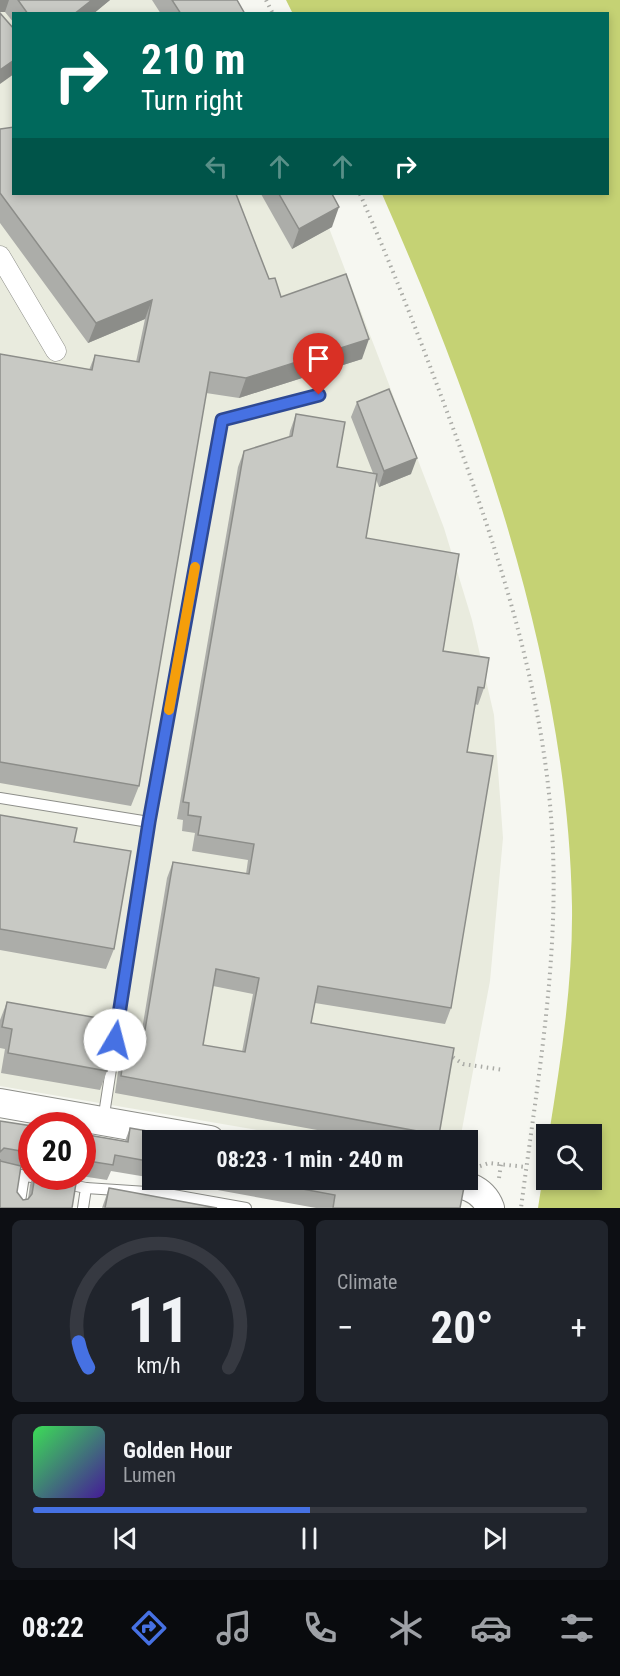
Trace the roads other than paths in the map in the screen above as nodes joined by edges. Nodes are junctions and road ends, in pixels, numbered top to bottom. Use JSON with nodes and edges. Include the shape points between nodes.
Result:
{"nodes":[{"id":1,"x":0,"y":256,"type":"edge"},
{"id":2,"x":56,"y":351,"type":"dead end"},
{"id":3,"x":319,"y":395,"type":"dead end"},
{"id":4,"x":0,"y":798,"type":"edge"},
{"id":5,"x":149,"y":822,"type":"junction"},
{"id":6,"x":0,"y":1103,"type":"edge"},
{"id":7,"x":103,"y":1121,"type":"junction"},
{"id":8,"x":154,"y":1130,"type":"edge"},
{"id":9,"x":0,"y":1171,"type":"edge"},
{"id":10,"x":18,"y":1175,"type":"edge"},
{"id":11,"x":96,"y":1189,"type":"edge"},
{"id":12,"x":22,"y":1190,"type":"edge"},
{"id":13,"x":86,"y":1190,"type":"edge"},
{"id":14,"x":462,"y":1190,"type":"edge"},
{"id":15,"x":483,"y":1197,"type":"edge"},
{"id":16,"x":19,"y":1208,"type":"edge"},
{"id":17,"x":83,"y":1208,"type":"edge"},
{"id":18,"x":246,"y":1208,"type":"edge"}],
"edges":[{"from":1,"to":2,"type":"street"},
{"from":3,"to":5,"type":"lane","via":[[222,420]]},
{"from":4,"to":5,"type":"lane"},
{"from":5,"to":7,"type":"lane"},
{"from":6,"to":7,"type":"street"},
{"from":7,"to":8,"type":"street"},
{"from":9,"to":10,"type":"lane"},
{"from":11,"to":18,"type":"lane","via":[[162,1193]]},
{"from":12,"to":16,"type":"lane"},
{"from":13,"to":17,"type":"lane"},
{"from":14,"to":15,"type":"street"}]}
